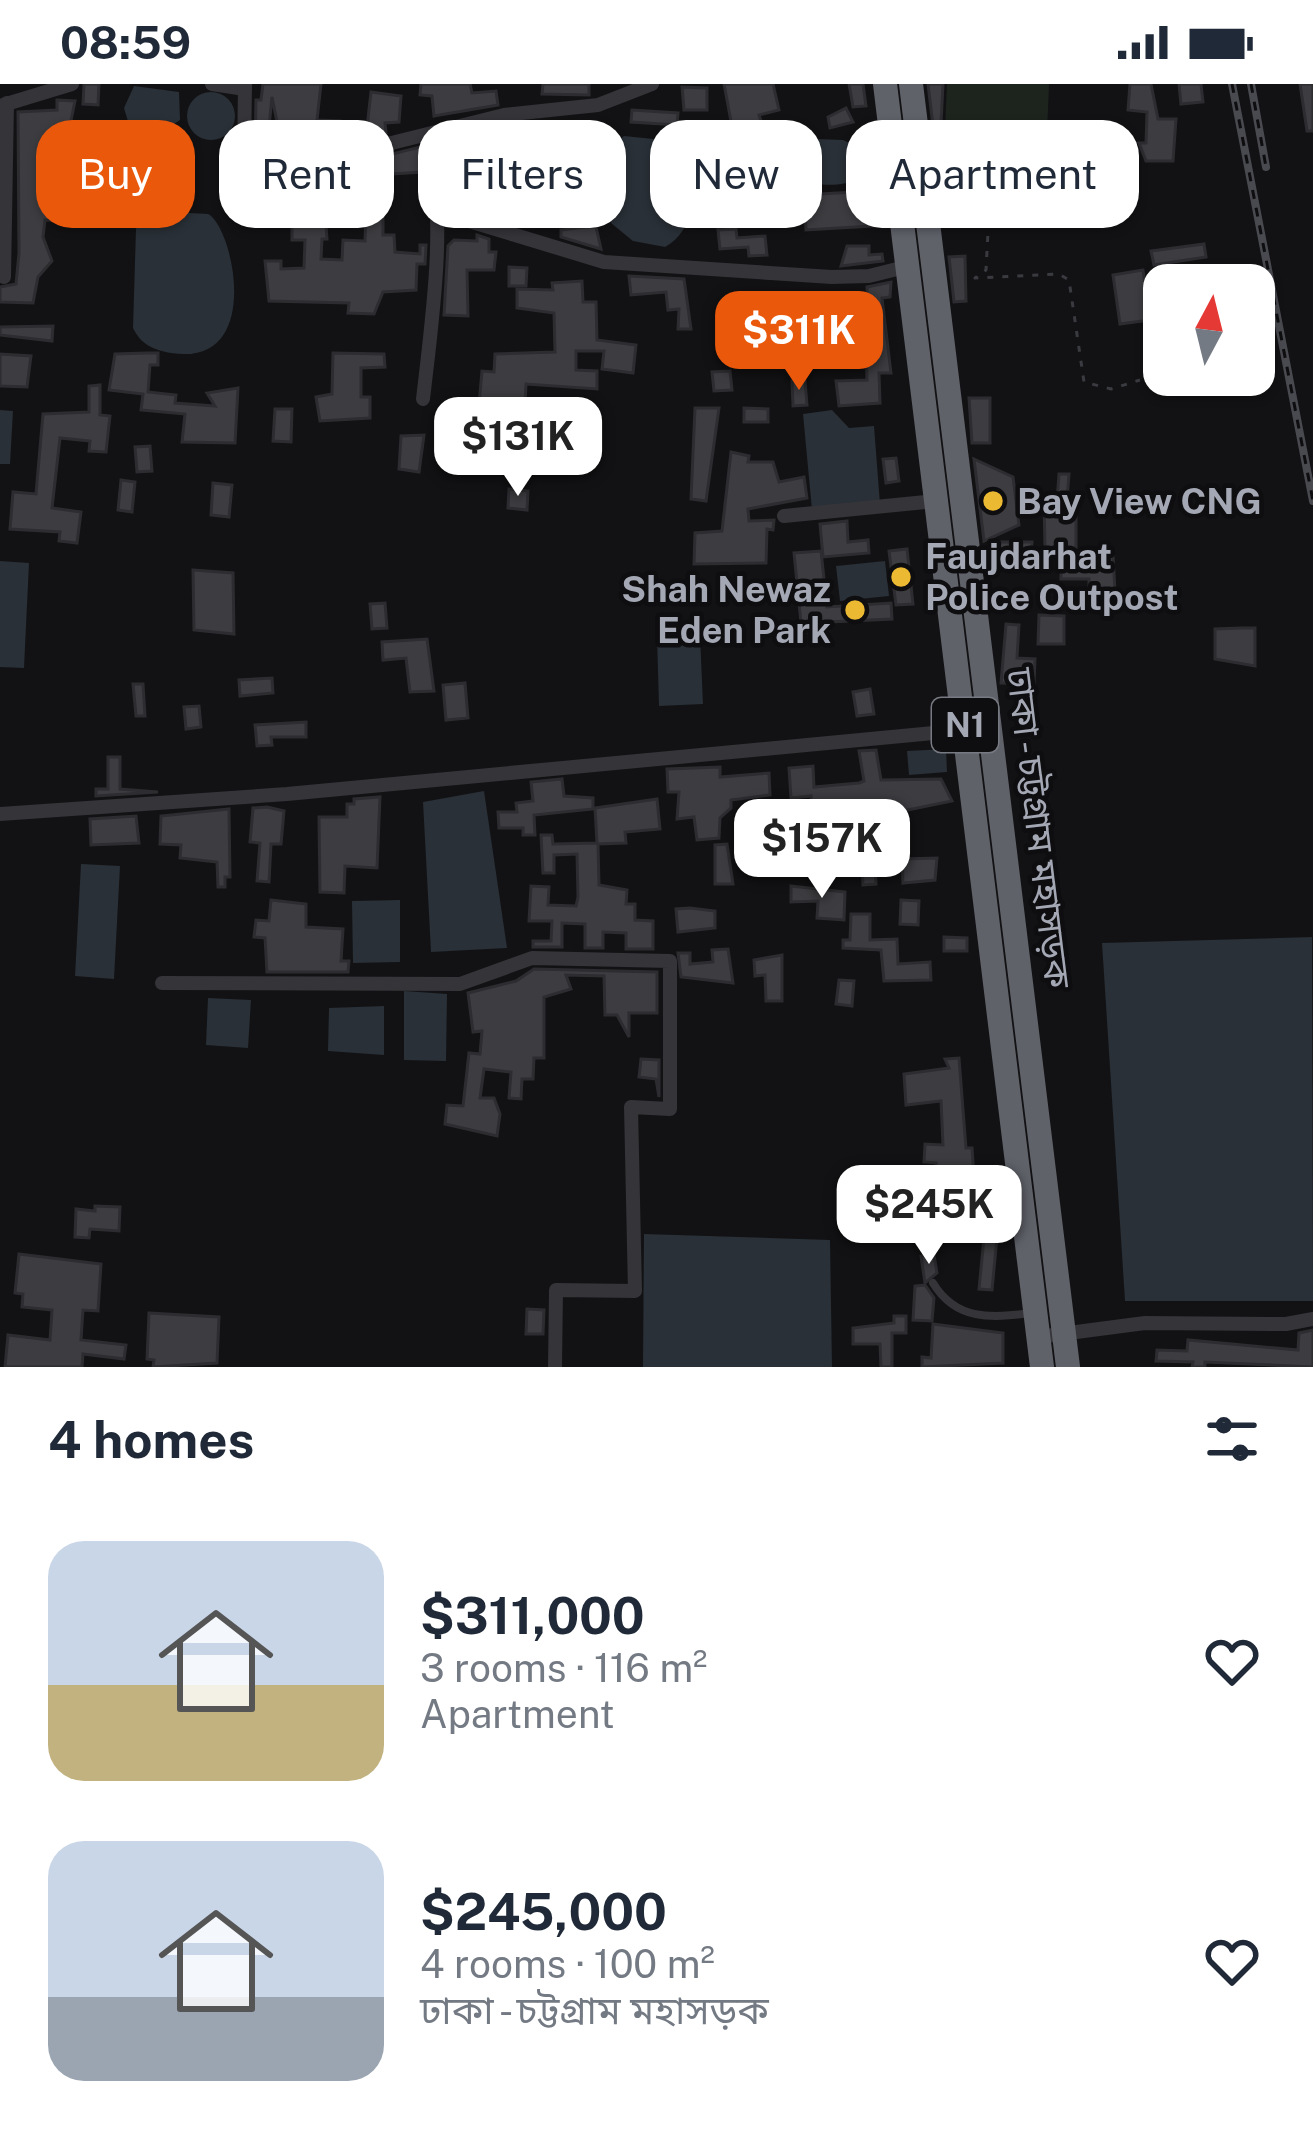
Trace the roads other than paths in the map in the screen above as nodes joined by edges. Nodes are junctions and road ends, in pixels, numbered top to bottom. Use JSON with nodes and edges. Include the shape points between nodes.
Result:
{"nodes":[{"id":1,"x":72,"y":84,"type":"edge"},
{"id":2,"x":212,"y":84,"type":"edge"},
{"id":3,"x":652,"y":84,"type":"edge"},
{"id":4,"x":885,"y":84,"type":"edge"},
{"id":5,"x":911,"y":84,"type":"edge"},
{"id":6,"x":245,"y":86,"type":"edge"},
{"id":7,"x":4,"y":105,"type":"edge"},
{"id":8,"x":486,"y":120,"type":"edge"},
{"id":9,"x":418,"y":138,"type":"edge"},
{"id":10,"x":439,"y":228,"type":"edge"},
{"id":11,"x":485,"y":228,"type":"edge"},
{"id":12,"x":905,"y":268,"type":"junction"},
{"id":13,"x":4,"y":277,"type":"dead end"},
{"id":14,"x":423,"y":399,"type":"dead end"},
{"id":15,"x":936,"y":501,"type":"junction"},
{"id":16,"x":784,"y":516,"type":"dead end"},
{"id":17,"x":965,"y":730,"type":"junction"},
{"id":18,"x":0,"y":814,"type":"edge"},
{"id":19,"x":162,"y":983,"type":"dead end"},
{"id":20,"x":933,"y":1283,"type":"dead end"},
{"id":21,"x":1313,"y":1319,"type":"edge"},
{"id":22,"x":1045,"y":1327,"type":"junction"},
{"id":23,"x":555,"y":1367,"type":"edge"},
{"id":24,"x":1042,"y":1367,"type":"edge"},
{"id":25,"x":1068,"y":1367,"type":"edge"}],
"edges":[{"from":1,"to":7,"type":"street"},
{"from":2,"to":6,"type":"street"},
{"from":3,"to":8,"type":"street","via":[[598,105]]},
{"from":4,"to":12,"type":"highway","name":"ঢাকা - চট্টগ্রাম মহাসড়ক","number":"N1"},
{"from":5,"to":22,"type":"highway","name":"ঢাকা - চট্টগ্রাম মহাসড়ক","number":"N1"},
{"from":6,"to":9,"type":"street","via":[[242,147],[256,169],[275,172]]},
{"from":7,"to":13,"type":"street"},
{"from":10,"to":14,"type":"street","via":[[439,295]]},
{"from":11,"to":12,"type":"street","via":[[604,262],[832,277]]},
{"from":12,"to":15,"type":"highway","name":"ঢাকা - চট্টগ্রাম মহাসড়ক","number":"N1"},
{"from":15,"to":16,"type":"street"},
{"from":15,"to":17,"type":"highway","name":"ঢাকা - চট্টগ্রাম মহাসড়ক","number":"N1"},
{"from":17,"to":18,"type":"street"},
{"from":17,"to":22,"type":"highway","name":"ঢাকা - চট্টগ্রাম মহাসড়ক","number":"N1"},
{"from":19,"to":23,"type":"street","via":[[460,984],[532,958],[670,961],[670,1108],[631,1107],[635,1291],[556,1290]]},
{"from":20,"to":22,"type":"lane","via":[[944,1302],[971,1315]]},
{"from":21,"to":22,"type":"street"},
{"from":22,"to":24,"type":"highway","name":"ঢাকা - চট্টগ্রাম মহাসড়ক","number":"N1"},
{"from":22,"to":25,"type":"highway","name":"ঢাকা - চট্টগ্রাম মহাসড়ক","number":"N1"}]}
